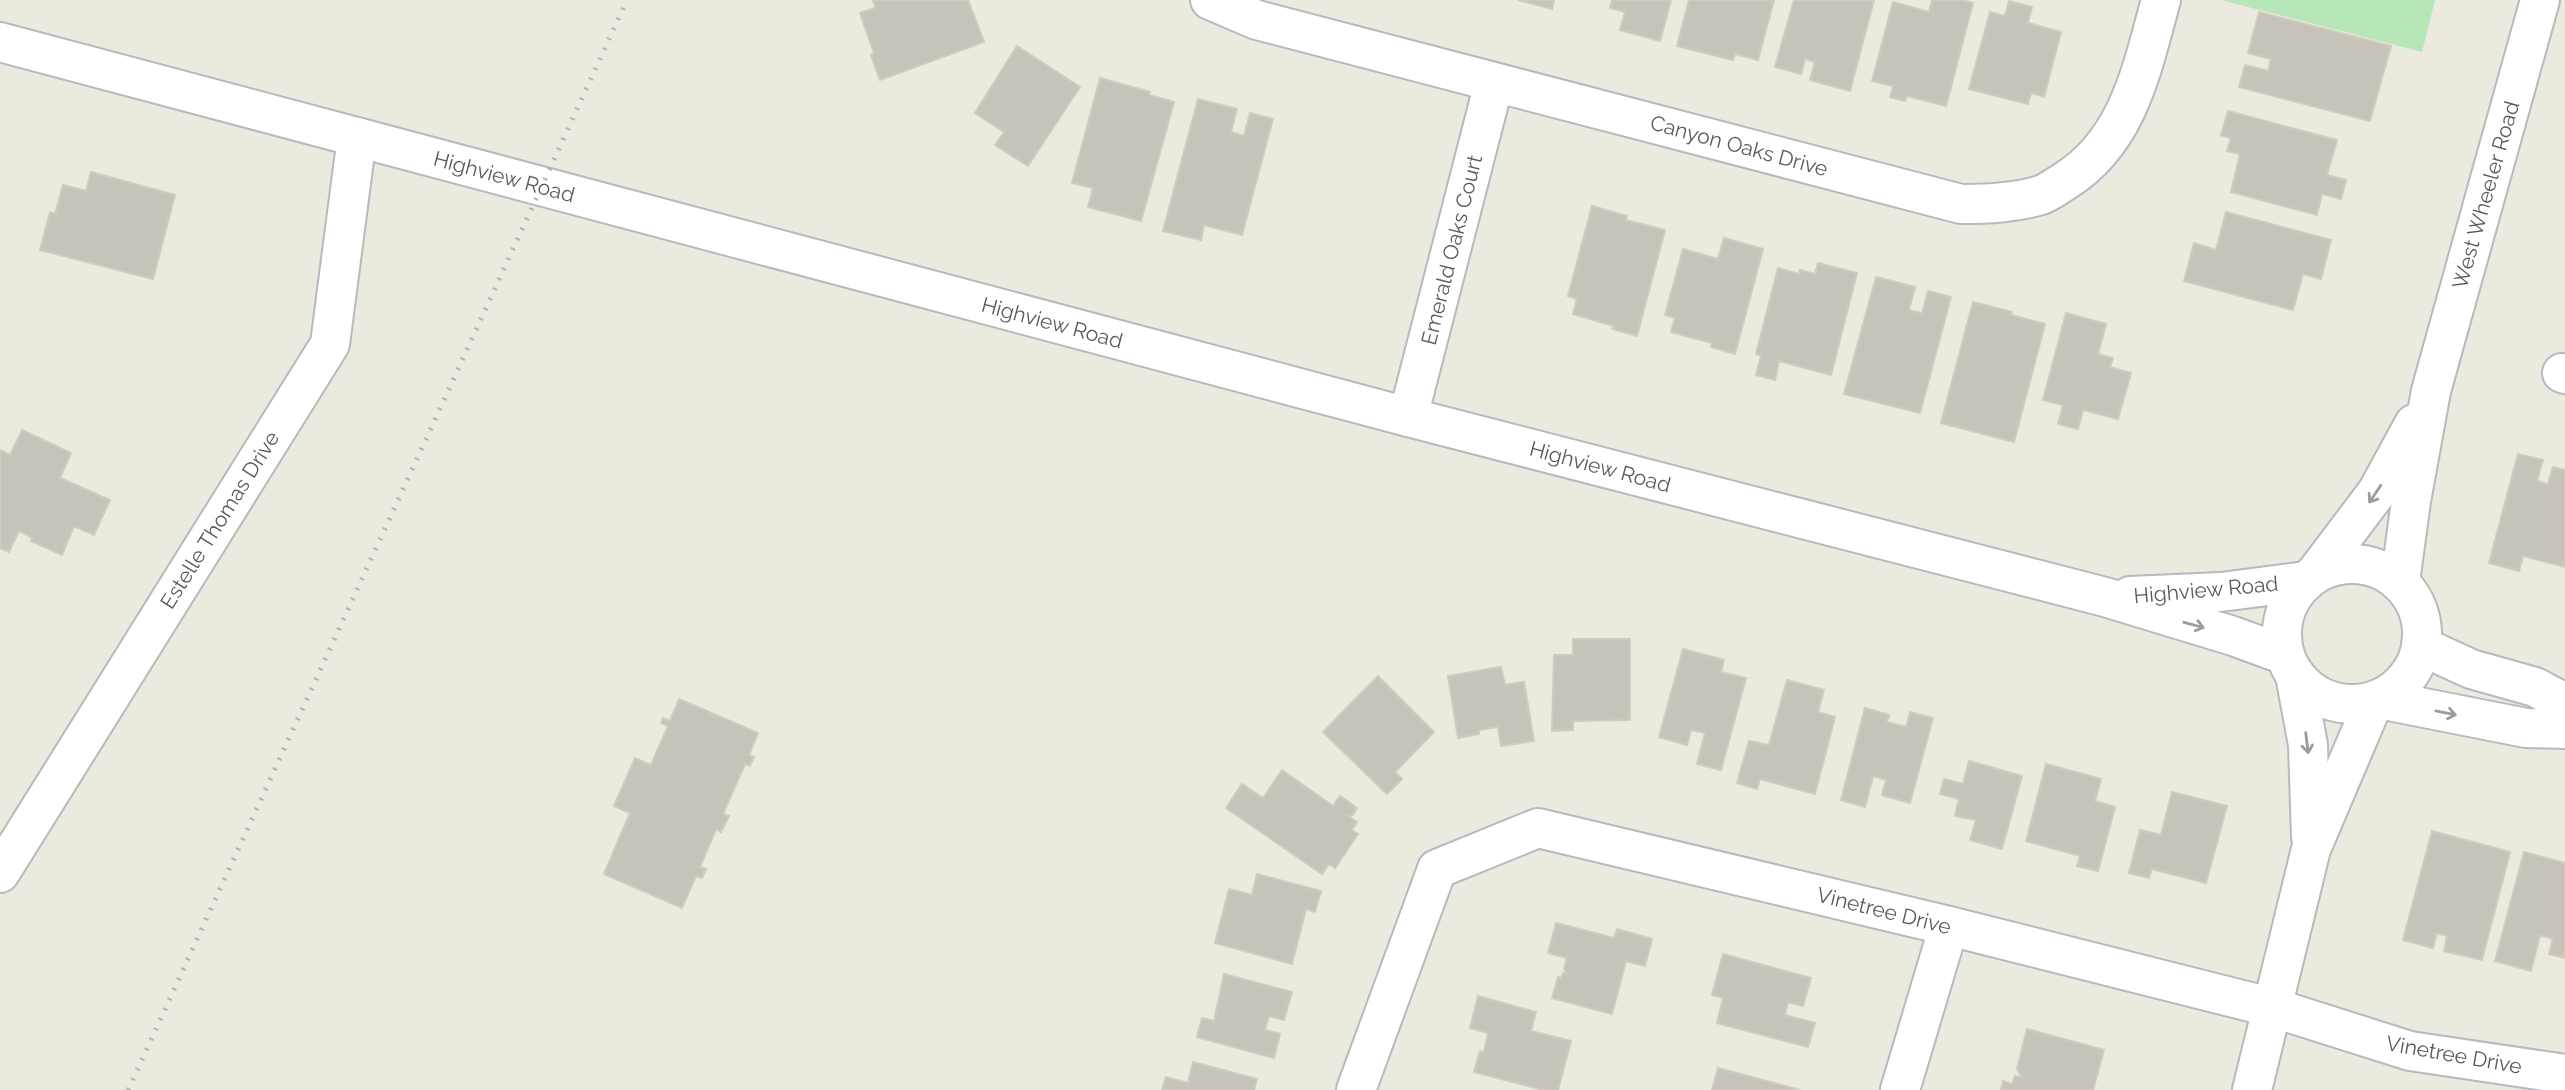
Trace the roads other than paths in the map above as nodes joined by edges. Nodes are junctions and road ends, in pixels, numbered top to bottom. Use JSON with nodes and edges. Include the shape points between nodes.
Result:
{"nodes":[{"id":1,"x":1210,"y":0,"type":"edge"},
{"id":2,"x":2161,"y":0,"type":"edge"},
{"id":3,"x":2540,"y":0,"type":"edge"},
{"id":4,"x":0,"y":42,"type":"edge"},
{"id":5,"x":1494,"y":83,"type":"junction"},
{"id":6,"x":357,"y":137,"type":"junction"},
{"id":7,"x":2431,"y":391,"type":"junction"},
{"id":8,"x":1408,"y":417,"type":"junction"},
{"id":9,"x":2310,"y":578,"type":"junction"},
{"id":10,"x":2400,"y":582,"type":"junction"},
{"id":11,"x":2105,"y":597,"type":"junction"},
{"id":12,"x":2421,"y":646,"type":"junction"},
{"id":13,"x":2290,"y":665,"type":"junction"},
{"id":14,"x":2377,"y":700,"type":"junction"},
{"id":15,"x":2565,"y":703,"type":"edge"},
{"id":16,"x":2565,"y":729,"type":"edge"},
{"id":17,"x":2311,"y":849,"type":"junction"},
{"id":18,"x":0,"y":873,"type":"edge"},
{"id":19,"x":1950,"y":926,"type":"junction"},
{"id":20,"x":2274,"y":1008,"type":"junction"},
{"id":21,"x":2565,"y":1074,"type":"edge"},
{"id":22,"x":1356,"y":1090,"type":"edge"},
{"id":23,"x":1900,"y":1090,"type":"edge"},
{"id":24,"x":2252,"y":1090,"type":"edge"}],
"edges":[{"from":1,"to":5,"type":"street","name":"Canyon Oaks Drive","via":[[1257,20]]},
{"from":2,"to":5,"type":"street","name":"Canyon Oaks Drive","via":[[2136,92],[2112,137],[2079,173],[2044,194],[2003,204],[1961,204]]},
{"from":3,"to":7,"type":"street","name":"West Wheeler Road"},
{"from":4,"to":6,"type":"street","name":"Highview Road"},
{"from":5,"to":8,"type":"street","name":"Emerald Oaks Court"},
{"from":6,"to":8,"type":"street","name":"Highview Road"},
{"from":6,"to":18,"type":"street","name":"Estelle Thomas Drive","via":[[330,344]]},
{"from":7,"to":9,"type":"street","name":"West Wheeler Road","one_way":true,"via":[[2377,492]]},
{"from":7,"to":10,"type":"street","name":"West Wheeler Road"},
{"from":8,"to":11,"type":"street","name":"Highview Road"},
{"from":9,"to":10,"type":"street","via":[[2336,565],[2359,564],[2381,569]]},
{"from":9,"to":11,"type":"street","name":"Highview Road","via":[[2221,592]]},
{"from":9,"to":13,"type":"street","via":[[2284,615],[2282,636]]},
{"from":10,"to":12,"type":"street","via":[[2422,622]]},
{"from":11,"to":13,"type":"street","name":"Highview Road","one_way":true,"via":[[2233,636]]},
{"from":12,"to":14,"type":"street","via":[[2414,668],[2399,687]]},
{"from":12,"to":15,"type":"street","via":[[2471,669],[2535,687]]},
{"from":13,"to":14,"type":"street","via":[[2311,691],[2330,701],[2353,705]]},
{"from":13,"to":17,"type":"street","one_way":true,"via":[[2308,745]]},
{"from":14,"to":16,"type":"street","one_way":true,"via":[[2526,728]]},
{"from":14,"to":17,"type":"street"},
{"from":17,"to":20,"type":"street"},
{"from":19,"to":20,"type":"street","name":"Vinetree Drive"},
{"from":19,"to":22,"type":"street","name":"Vinetree Drive","via":[[1538,828],[1437,869]]},
{"from":19,"to":23,"type":"street"},
{"from":20,"to":21,"type":"street","name":"Vinetree Drive","via":[[2410,1051]]},
{"from":20,"to":24,"type":"street"}]}
